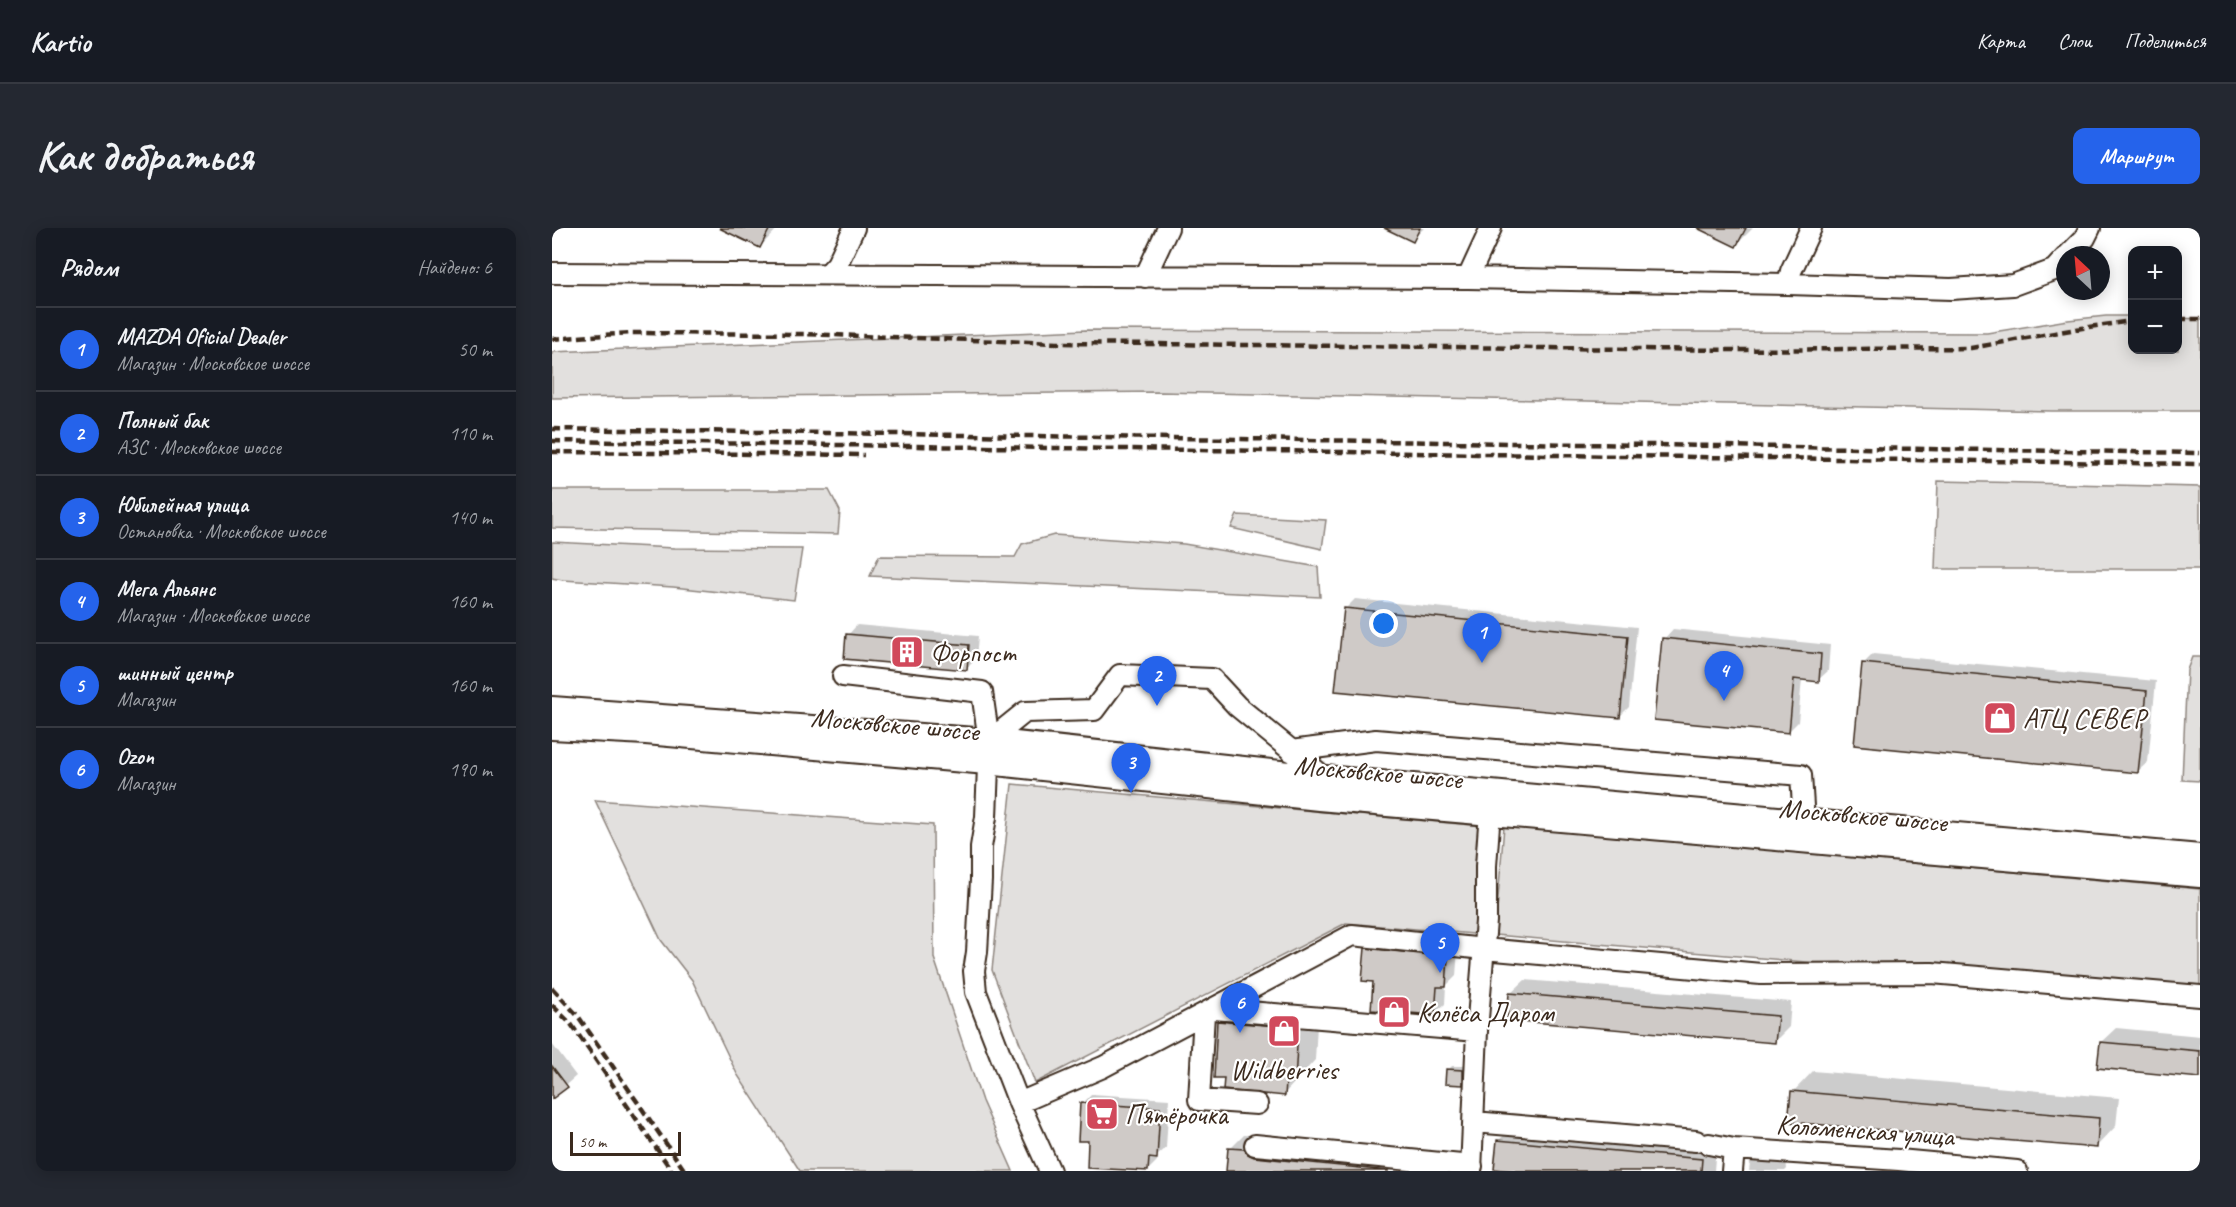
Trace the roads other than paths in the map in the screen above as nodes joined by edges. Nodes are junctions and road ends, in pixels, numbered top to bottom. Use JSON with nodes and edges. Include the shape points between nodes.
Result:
{"nodes":[{"id":1,"x":854,"y":228,"type":"edge"},
{"id":2,"x":1168,"y":228,"type":"edge"},
{"id":3,"x":1491,"y":228,"type":"edge"},
{"id":4,"x":1811,"y":228,"type":"edge"},
{"id":5,"x":2090,"y":228,"type":"edge"},
{"id":6,"x":2077,"y":246,"type":"edge"},
{"id":7,"x":2056,"y":268,"type":"edge"},
{"id":8,"x":552,"y":273,"type":"edge"},
{"id":9,"x":828,"y":274,"type":"junction"},
{"id":10,"x":1145,"y":277,"type":"junction"},
{"id":11,"x":1468,"y":278,"type":"junction"},
{"id":12,"x":1788,"y":284,"type":"junction"},
{"id":13,"x":843,"y":676,"type":"dead end"},
{"id":14,"x":552,"y":710,"type":"edge"},
{"id":15,"x":552,"y":727,"type":"edge"},
{"id":16,"x":1291,"y":751,"type":"junction"},
{"id":17,"x":988,"y":752,"type":"junction"},
{"id":18,"x":1325,"y":778,"type":"junction"},
{"id":19,"x":1490,"y":812,"type":"junction"},
{"id":20,"x":1804,"y":822,"type":"junction"},
{"id":21,"x":2200,"y":857,"type":"edge"},
{"id":22,"x":2200,"y":875,"type":"edge"},
{"id":23,"x":1484,"y":949,"type":"junction"},
{"id":24,"x":2200,"y":996,"type":"edge"},
{"id":25,"x":1209,"y":1011,"type":"junction"},
{"id":26,"x":1477,"y":1031,"type":"junction"},
{"id":27,"x":1019,"y":1103,"type":"junction"},
{"id":28,"x":1257,"y":1104,"type":"dead end"},
{"id":29,"x":1474,"y":1122,"type":"junction"},
{"id":30,"x":1255,"y":1145,"type":"dead end"},
{"id":31,"x":1734,"y":1149,"type":"junction"},
{"id":32,"x":1472,"y":1168,"type":"edge"},
{"id":33,"x":1050,"y":1171,"type":"edge"},
{"id":34,"x":1732,"y":1171,"type":"edge"},
{"id":35,"x":2017,"y":1171,"type":"edge"}],
"edges":[{"from":1,"to":9,"type":"street"},
{"from":2,"to":10,"type":"street"},
{"from":3,"to":11,"type":"street"},
{"from":4,"to":12,"type":"street"},
{"from":5,"to":6,"type":"street"},
{"from":7,"to":12,"type":"street","via":[[2013,285],[1951,289]]},
{"from":8,"to":9,"type":"street"},
{"from":9,"to":10,"type":"street"},
{"from":10,"to":11,"type":"street"},
{"from":11,"to":12,"type":"street"},
{"from":13,"to":17,"type":"street","via":[[982,692]]},
{"from":14,"to":17,"type":"main road","name":"Московское шоссе"},
{"from":15,"to":17,"type":"main road","name":"Московское шоссе"},
{"from":16,"to":17,"type":"street","via":[[1212,680],[1120,675],[1094,710],[1025,712]]},
{"from":16,"to":18,"type":"street"},
{"from":16,"to":20,"type":"street","via":[[1376,740],[1801,775]]},
{"from":17,"to":18,"type":"main road","name":"Московское шоссе"},
{"from":17,"to":19,"type":"main road","name":"Московское шоссе","via":[[1319,798]]},
{"from":17,"to":27,"type":"street","via":[[974,971],[976,992]]},
{"from":18,"to":20,"type":"main road","name":"Московское шоссе"},
{"from":19,"to":22,"type":"main road","name":"Московское шоссе"},
{"from":19,"to":23,"type":"street"},
{"from":20,"to":21,"type":"main road","name":"Московское шоссе"},
{"from":23,"to":24,"type":"street","via":[[1761,974],[1932,973]]},
{"from":23,"to":25,"type":"street","via":[[1353,935]]},
{"from":23,"to":26,"type":"street"},
{"from":25,"to":26,"type":"street"},
{"from":25,"to":27,"type":"street","via":[[1103,1067]]},
{"from":25,"to":28,"type":"street","via":[[1199,1100]]},
{"from":26,"to":29,"type":"street"},
{"from":27,"to":33,"type":"street"},
{"from":29,"to":31,"type":"street","name":"Коломенская улица"},
{"from":29,"to":32,"type":"street"},
{"from":30,"to":32,"type":"street"},
{"from":31,"to":34,"type":"street"},
{"from":31,"to":35,"type":"street","name":"Коломенская улица"}]}
